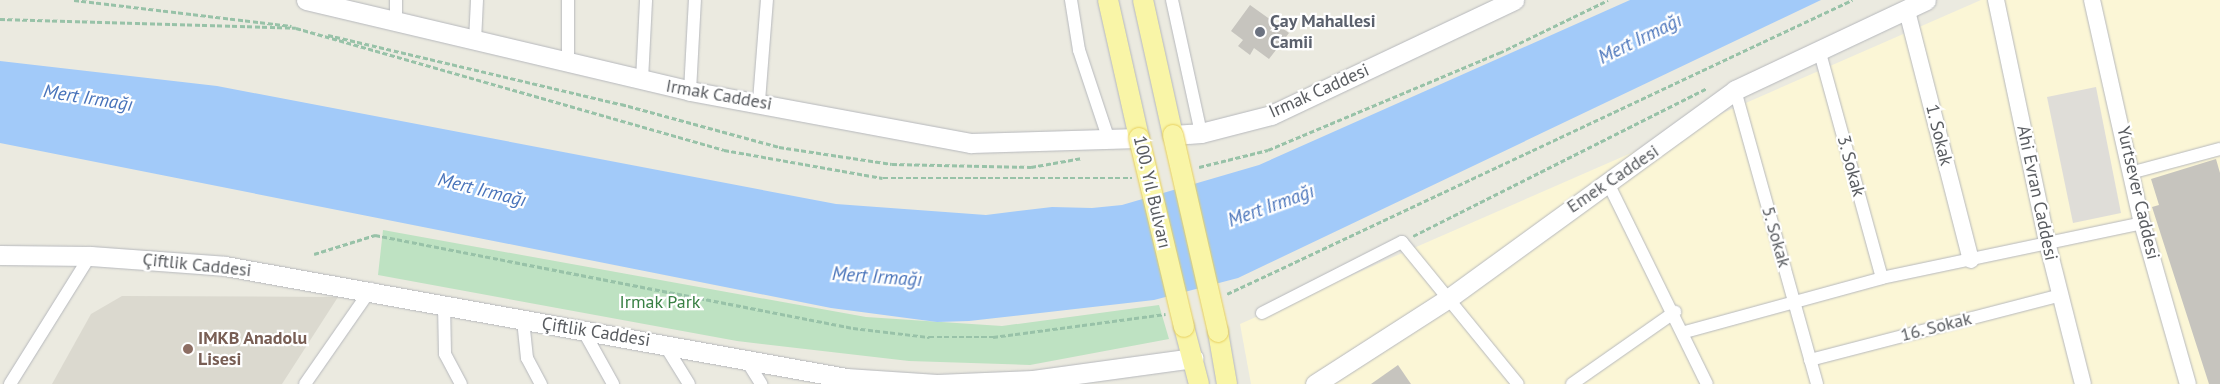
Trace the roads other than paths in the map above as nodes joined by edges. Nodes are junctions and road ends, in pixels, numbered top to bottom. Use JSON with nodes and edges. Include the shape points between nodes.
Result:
{"nodes":[{"id":1,"x":306,"y":0,"type":"edge"},
{"id":2,"x":396,"y":0,"type":"edge"},
{"id":3,"x":477,"y":0,"type":"edge"},
{"id":4,"x":568,"y":0,"type":"edge"},
{"id":5,"x":646,"y":0,"type":"edge"},
{"id":6,"x":695,"y":0,"type":"edge"},
{"id":7,"x":767,"y":0,"type":"edge"},
{"id":8,"x":1071,"y":0,"type":"edge"},
{"id":9,"x":1108,"y":0,"type":"edge"},
{"id":10,"x":1143,"y":0,"type":"edge"},
{"id":11,"x":1172,"y":0,"type":"edge"},
{"id":12,"x":1514,"y":0,"type":"edge"},
{"id":13,"x":1926,"y":0,"type":"edge"},
{"id":14,"x":1996,"y":0,"type":"edge"},
{"id":15,"x":2092,"y":0,"type":"edge"},
{"id":16,"x":1907,"y":10,"type":"junction"},
{"id":17,"x":396,"y":23,"type":"junction"},
{"id":18,"x":475,"y":42,"type":"junction"},
{"id":19,"x":1820,"y":53,"type":"junction"},
{"id":20,"x":568,"y":63,"type":"junction"},
{"id":21,"x":642,"y":80,"type":"junction"},
{"id":22,"x":1735,"y":90,"type":"junction"},
{"id":23,"x":690,"y":91,"type":"junction"},
{"id":24,"x":759,"y":101,"type":"junction"},
{"id":25,"x":1201,"y":133,"type":"junction"},
{"id":26,"x":1172,"y":135,"type":"junction"},
{"id":27,"x":1139,"y":138,"type":"junction"},
{"id":28,"x":1109,"y":140,"type":"junction"},
{"id":29,"x":2220,"y":149,"type":"edge"},
{"id":30,"x":2134,"y":172,"type":"junction"},
{"id":31,"x":1607,"y":181,"type":"junction"},
{"id":32,"x":2142,"y":223,"type":"junction"},
{"id":33,"x":2047,"y":242,"type":"junction"},
{"id":34,"x":0,"y":255,"type":"edge"},
{"id":35,"x":90,"y":256,"type":"junction"},
{"id":36,"x":1971,"y":260,"type":"junction"},
{"id":37,"x":1882,"y":278,"type":"junction"},
{"id":38,"x":371,"y":289,"type":"junction"},
{"id":39,"x":2061,"y":295,"type":"junction"},
{"id":40,"x":1449,"y":298,"type":"junction"},
{"id":41,"x":1794,"y":303,"type":"junction"},
{"id":42,"x":444,"y":305,"type":"junction"},
{"id":43,"x":1675,"y":312,"type":"junction"},
{"id":44,"x":1262,"y":313,"type":"dead end"},
{"id":45,"x":523,"y":320,"type":"junction"},
{"id":46,"x":583,"y":330,"type":"junction"},
{"id":47,"x":1685,"y":332,"type":"junction"},
{"id":48,"x":663,"y":342,"type":"junction"},
{"id":49,"x":745,"y":358,"type":"junction"},
{"id":50,"x":1193,"y":358,"type":"junction"},
{"id":51,"x":1810,"y":360,"type":"junction"},
{"id":52,"x":812,"y":377,"type":"edge"},
{"id":53,"x":10,"y":384,"type":"edge"},
{"id":54,"x":305,"y":384,"type":"edge"},
{"id":55,"x":462,"y":384,"type":"edge"},
{"id":56,"x":541,"y":384,"type":"edge"},
{"id":57,"x":613,"y":384,"type":"edge"},
{"id":58,"x":689,"y":384,"type":"edge"},
{"id":59,"x":760,"y":384,"type":"edge"},
{"id":60,"x":937,"y":384,"type":"edge"},
{"id":61,"x":1199,"y":384,"type":"edge"},
{"id":62,"x":1227,"y":384,"type":"edge"},
{"id":63,"x":1315,"y":384,"type":"edge"},
{"id":64,"x":1518,"y":384,"type":"edge"},
{"id":65,"x":1572,"y":384,"type":"edge"},
{"id":66,"x":1707,"y":384,"type":"edge"},
{"id":67,"x":1817,"y":384,"type":"edge"},
{"id":68,"x":2083,"y":384,"type":"edge"},
{"id":69,"x":2188,"y":384,"type":"edge"}],
"edges":[{"from":1,"to":17,"type":"main road","name":"Irmak Caddesi"},
{"from":2,"to":17,"type":"street"},
{"from":3,"to":18,"type":"street"},
{"from":4,"to":20,"type":"street"},
{"from":5,"to":21,"type":"street"},
{"from":6,"to":23,"type":"street"},
{"from":7,"to":24,"type":"street"},
{"from":8,"to":28,"type":"street","via":[[1079,50]]},
{"from":9,"to":27,"type":"main road","name":"100. Yıl Bulvarı"},
{"from":10,"to":26,"type":"main road","name":"100. Yıl Bulvarı"},
{"from":11,"to":25,"type":"street"},
{"from":12,"to":25,"type":"main road","name":"Irmak Caddesi","via":[[1271,115]]},
{"from":13,"to":16,"type":"main road","name":"Emek Caddesi"},
{"from":14,"to":33,"type":"street","name":"Ahi Evran Caddesi"},
{"from":15,"to":30,"type":"street","name":"Yurtsever Caddesi"},
{"from":16,"to":19,"type":"main road","name":"Emek Caddesi"},
{"from":16,"to":36,"type":"street","name":"1. Sokak"},
{"from":17,"to":18,"type":"main road","name":"Irmak Caddesi"},
{"from":18,"to":20,"type":"main road","name":"Irmak Caddesi"},
{"from":19,"to":22,"type":"main road","name":"Emek Caddesi"},
{"from":19,"to":37,"type":"street","name":"3. Sokak"},
{"from":20,"to":21,"type":"main road","name":"Irmak Caddesi"},
{"from":21,"to":23,"type":"main road","name":"Irmak Caddesi"},
{"from":22,"to":31,"type":"main road","name":"Emek Caddesi","via":[[1662,146]]},
{"from":22,"to":41,"type":"street","name":"5. Sokak"},
{"from":23,"to":24,"type":"main road","name":"Irmak Caddesi"},
{"from":24,"to":28,"type":"main road","name":"Irmak Caddesi","via":[[971,143]]},
{"from":25,"to":26,"type":"main road","name":"Irmak Caddesi"},
{"from":26,"to":62,"type":"main road","name":"100. Yıl Bulvarı","bridge":true},
{"from":27,"to":28,"type":"main road","name":"Irmak Caddesi"},
{"from":27,"to":50,"type":"main road","name":"100. Yıl Bulvarı","bridge":true},
{"from":29,"to":30,"type":"street"},
{"from":30,"to":32,"type":"street","name":"Yurtsever Caddesi"},
{"from":31,"to":40,"type":"main road","name":"Emek Caddesi"},
{"from":31,"to":43,"type":"street"},
{"from":32,"to":33,"type":"street"},
{"from":32,"to":69,"type":"street","name":"Yurtsever Caddesi"},
{"from":33,"to":36,"type":"street"},
{"from":33,"to":39,"type":"street","name":"Ahi Evran Caddesi"},
{"from":34,"to":35,"type":"main road","name":"Çiftlik Caddesi"},
{"from":35,"to":38,"type":"main road","name":"Çiftlik Caddesi","via":[[225,266]]},
{"from":35,"to":53,"type":"street"},
{"from":36,"to":37,"type":"street"},
{"from":37,"to":41,"type":"street"},
{"from":38,"to":42,"type":"main road","name":"Çiftlik Caddesi"},
{"from":38,"to":54,"type":"street"},
{"from":39,"to":51,"type":"street","name":"16. Sokak"},
{"from":39,"to":68,"type":"street","name":"Ahi Evran Caddesi"},
{"from":40,"to":44,"type":"street","via":[[1402,242]]},
{"from":40,"to":63,"type":"main road","name":"Emek Caddesi"},
{"from":40,"to":64,"type":"street"},
{"from":41,"to":47,"type":"street"},
{"from":41,"to":51,"type":"street","name":"5. Sokak"},
{"from":42,"to":45,"type":"main road","name":"Çiftlik Caddesi"},
{"from":42,"to":55,"type":"street","via":[[445,354]]},
{"from":43,"to":47,"type":"street"},
{"from":43,"to":65,"type":"street"},
{"from":45,"to":46,"type":"main road","name":"Çiftlik Caddesi"},
{"from":45,"to":56,"type":"street","via":[[527,358]]},
{"from":46,"to":48,"type":"main road","name":"Çiftlik Caddesi"},
{"from":46,"to":57,"type":"street"},
{"from":47,"to":66,"type":"street"},
{"from":48,"to":49,"type":"main road","name":"Çiftlik Caddesi"},
{"from":48,"to":58,"type":"street"},
{"from":49,"to":52,"type":"main road","name":"Çiftlik Caddesi"},
{"from":49,"to":59,"type":"street"},
{"from":50,"to":60,"type":"main road","name":"Çiftlik Caddesi","via":[[1096,373]]},
{"from":50,"to":61,"type":"main road","name":"100. Yıl Bulvarı"},
{"from":51,"to":67,"type":"street","name":"5. Sokak"},
{"from":52,"to":60,"type":"main road","name":"Çiftlik Caddesi"}]}
